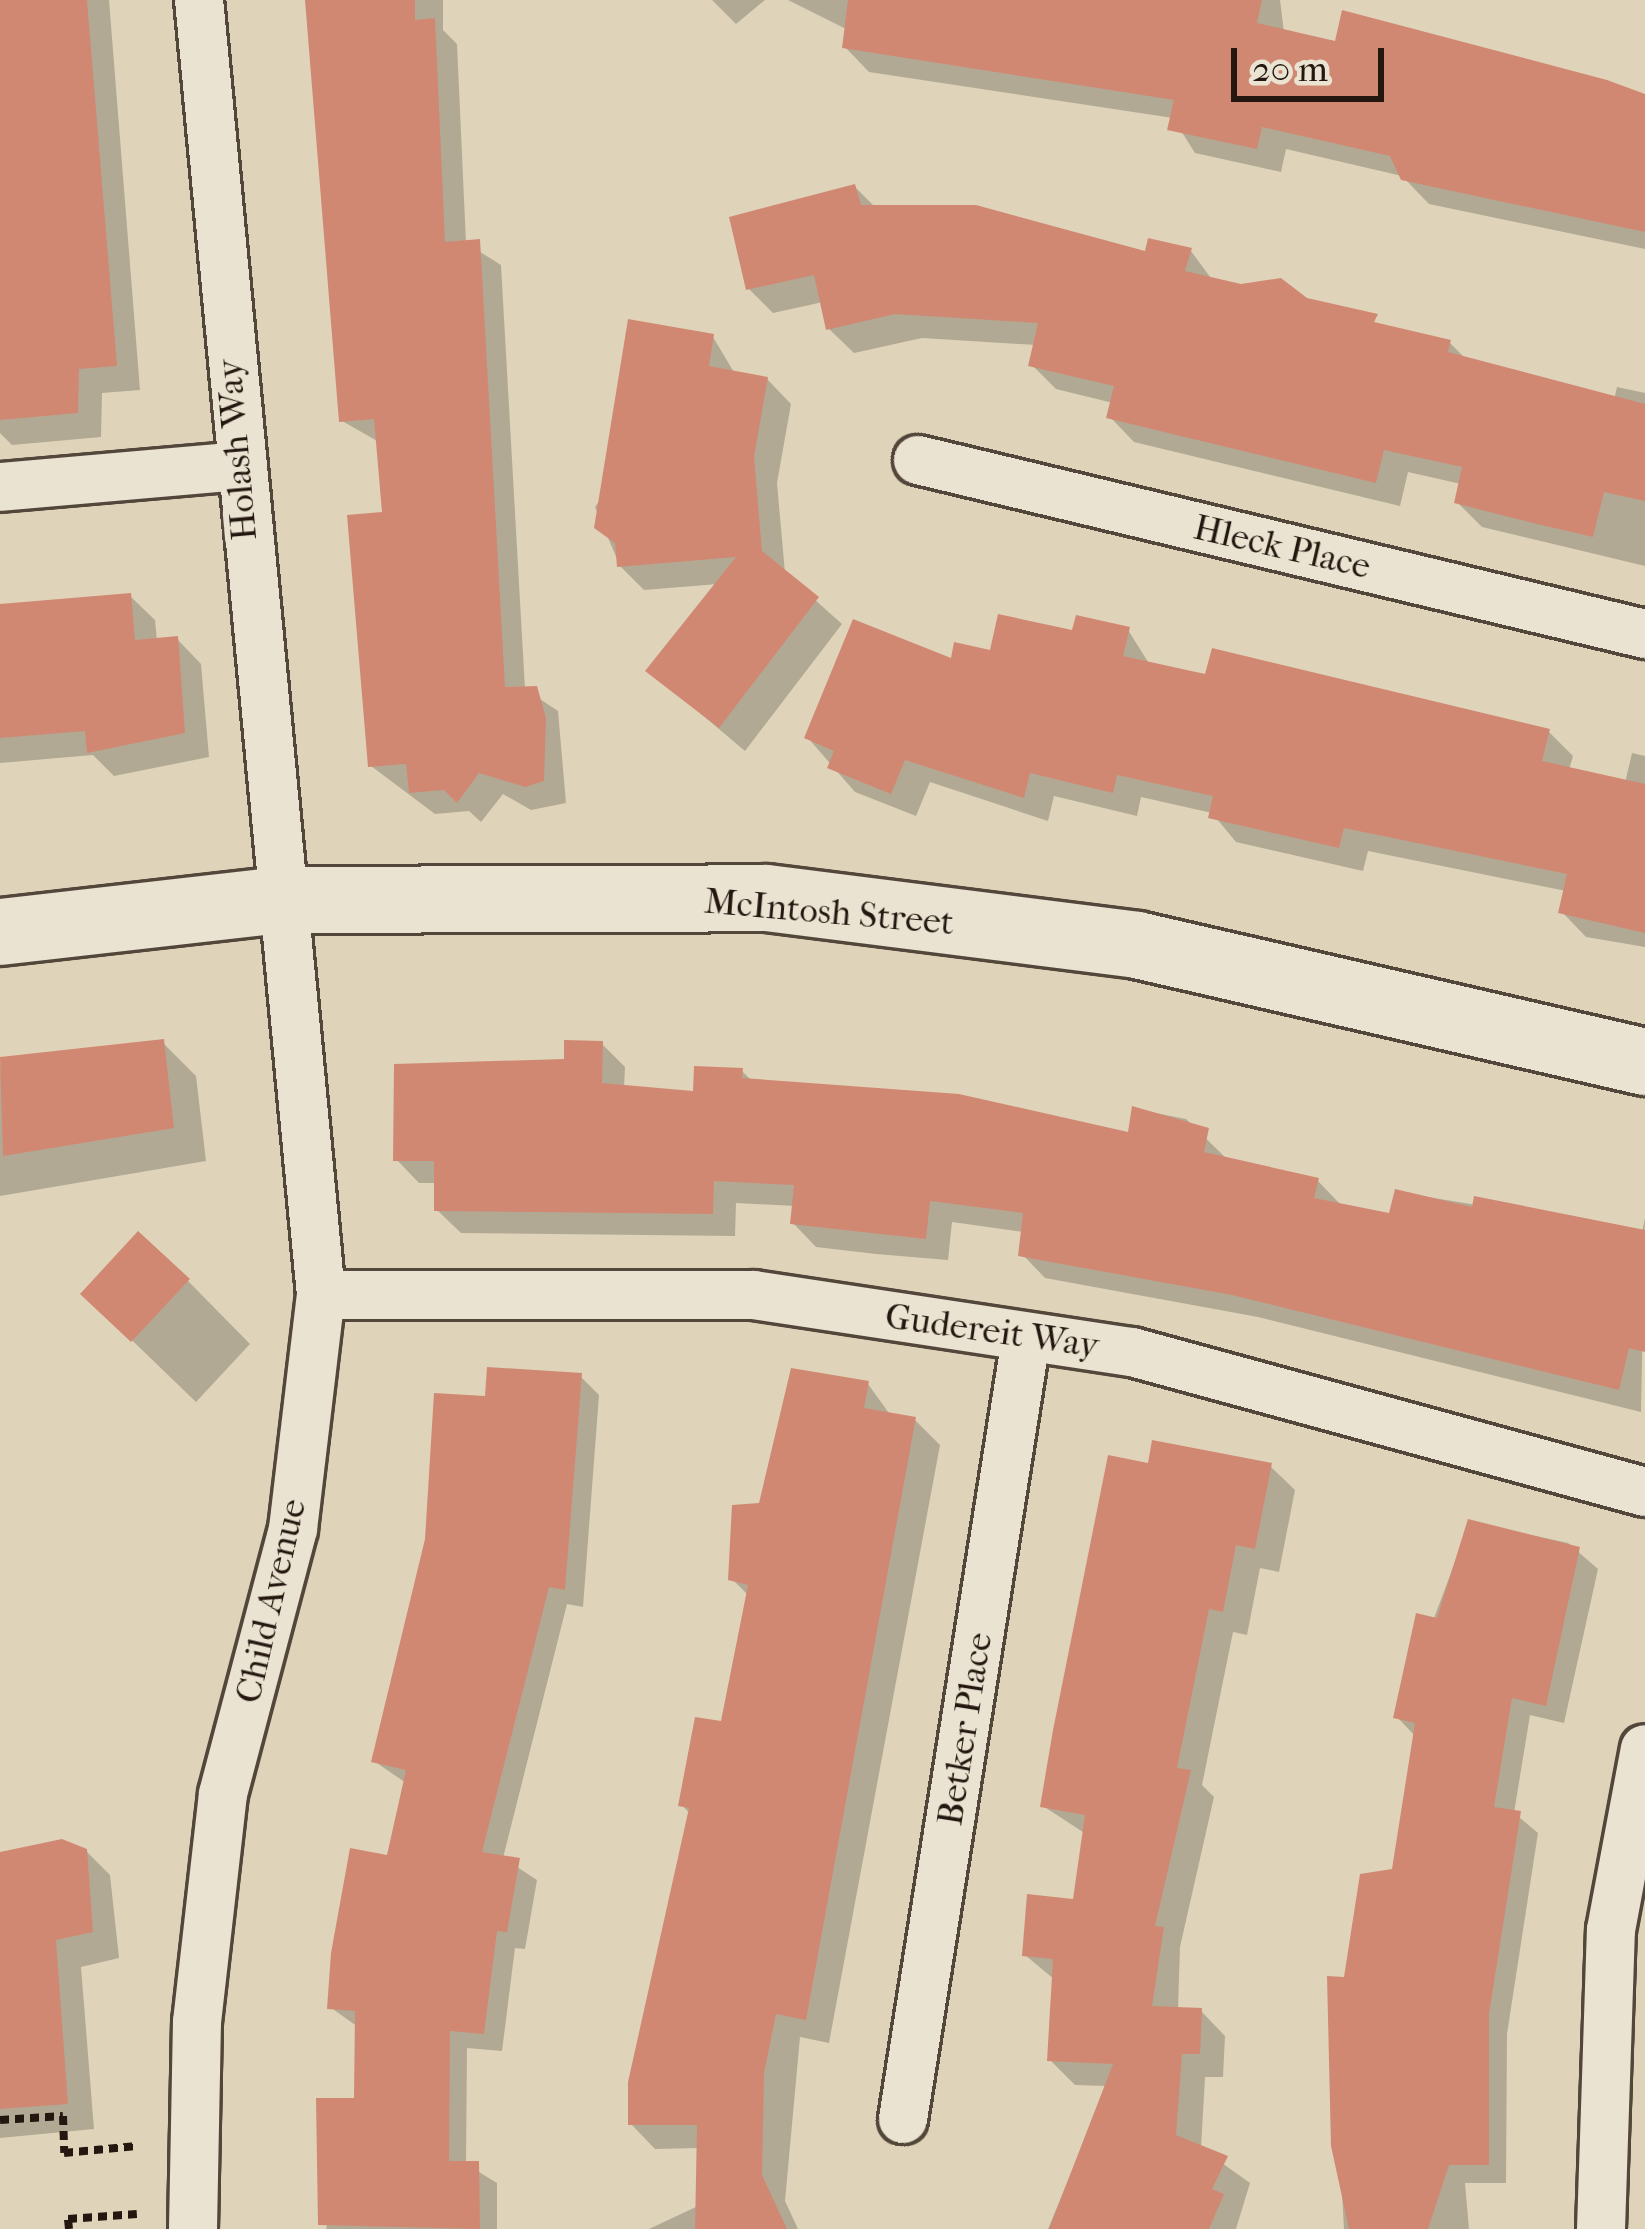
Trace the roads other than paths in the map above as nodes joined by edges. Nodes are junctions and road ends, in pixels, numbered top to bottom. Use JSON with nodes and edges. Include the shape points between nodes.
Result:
{"nodes":[{"id":1,"x":199,"y":0,"type":"edge"},
{"id":2,"x":918,"y":460,"type":"dead end"},
{"id":3,"x":238,"y":466,"type":"junction"},
{"id":4,"x":0,"y":487,"type":"edge"},
{"id":5,"x":1645,"y":634,"type":"edge"},
{"id":6,"x":279,"y":900,"type":"junction"},
{"id":7,"x":0,"y":932,"type":"edge"},
{"id":8,"x":1645,"y":1062,"type":"edge"},
{"id":9,"x":321,"y":1295,"type":"junction"},
{"id":10,"x":1027,"y":1339,"type":"junction"},
{"id":11,"x":1645,"y":1492,"type":"edge"},
{"id":12,"x":1645,"y":1749,"type":"edge"},
{"id":13,"x":903,"y":2119,"type":"dead end"},
{"id":14,"x":193,"y":2229,"type":"edge"},
{"id":15,"x":1601,"y":2229,"type":"edge"}],
"edges":[{"from":1,"to":3,"type":"street","name":"Holash Way"},
{"from":2,"to":5,"type":"street","name":"Hleck Place"},
{"from":3,"to":4,"type":"street"},
{"from":3,"to":6,"type":"street","name":"Holash Way"},
{"from":6,"to":7,"type":"street","name":"McIntosh Street"},
{"from":6,"to":8,"type":"street","name":"McIntosh Street","via":[[766,898],[1137,945]]},
{"from":6,"to":9,"type":"street","name":"Child Avenue"},
{"from":9,"to":10,"type":"street","name":"Gudereit Way","via":[[754,1295]]},
{"from":9,"to":14,"type":"street","name":"Child Avenue","via":[[293,1529],[223,1793],[197,2022]]},
{"from":10,"to":11,"type":"street","name":"Gudereit Way","via":[[1132,1352]]},
{"from":10,"to":13,"type":"street","name":"Betker Place"},
{"from":12,"to":15,"type":"street","via":[[1611,1930]]}]}
